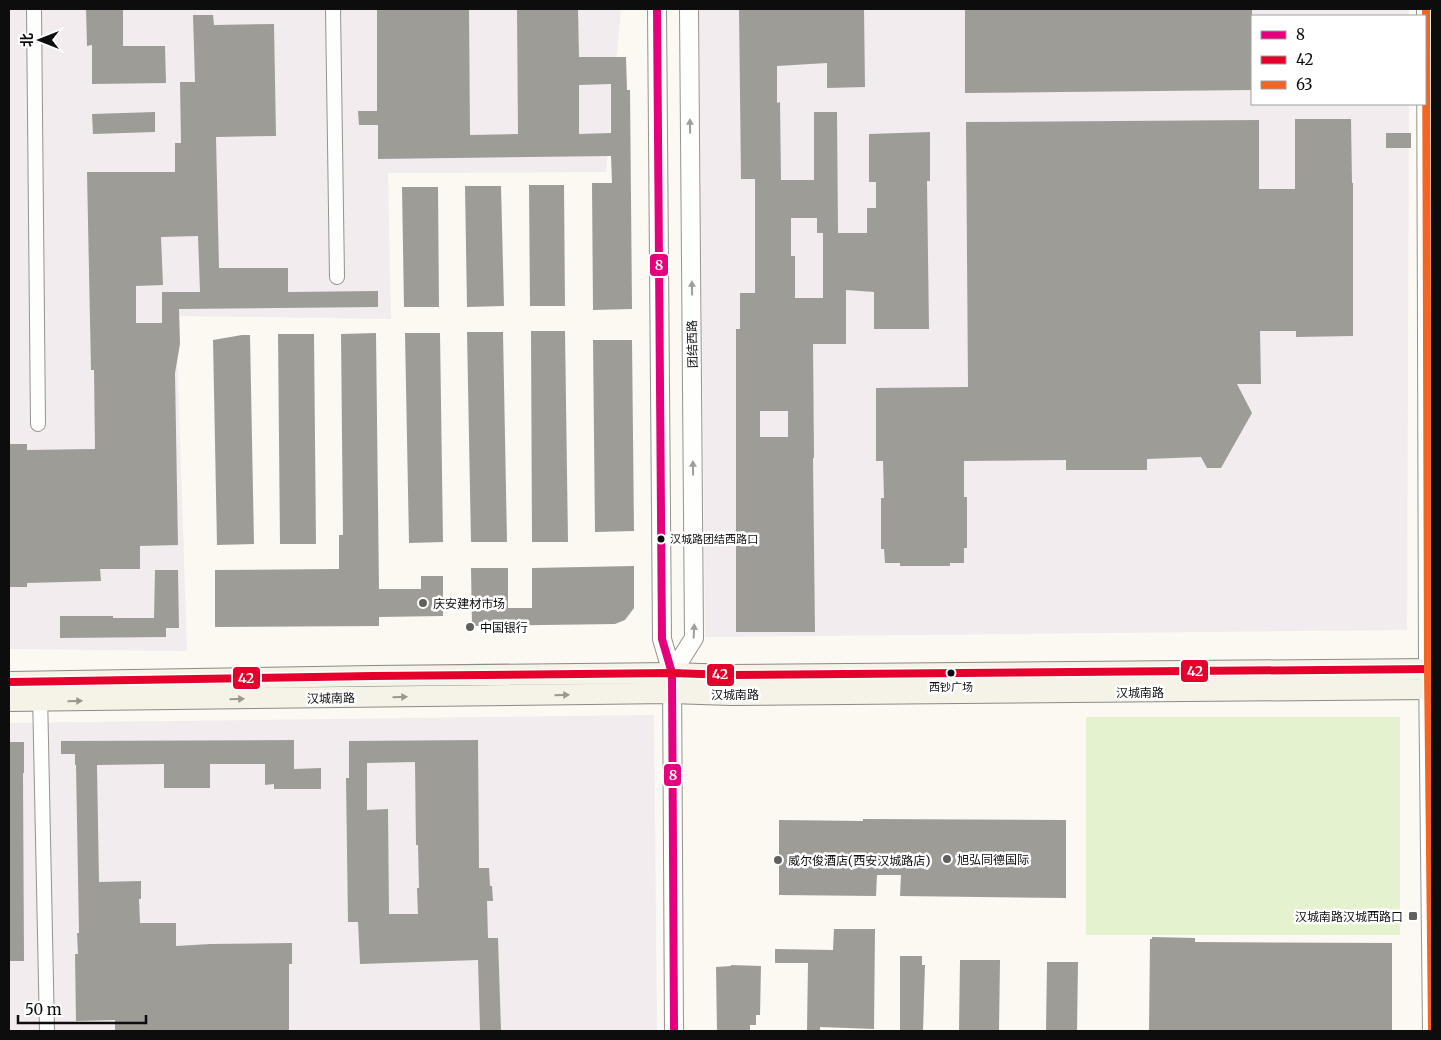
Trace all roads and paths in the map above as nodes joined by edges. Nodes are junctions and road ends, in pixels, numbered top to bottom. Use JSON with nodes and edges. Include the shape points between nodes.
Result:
{"nodes":[{"id":1,"x":34,"y":9,"type":"edge"},
{"id":2,"x":333,"y":9,"type":"edge"},
{"id":3,"x":657,"y":9,"type":"edge"},
{"id":4,"x":689,"y":9,"type":"edge"},
{"id":5,"x":1426,"y":9,"type":"edge"},
{"id":6,"x":1429,"y":121,"type":"edge"},
{"id":7,"x":337,"y":276,"type":"dead end"},
{"id":8,"x":38,"y":424,"type":"dead end"},
{"id":9,"x":1430,"y":669,"type":"edge"},
{"id":10,"x":672,"y":673,"type":"junction"},
{"id":11,"x":9,"y":682,"type":"edge"},
{"id":12,"x":1431,"y":690,"type":"edge"},
{"id":13,"x":40,"y":691,"type":"junction"},
{"id":14,"x":671,"y":693,"type":"junction"},
{"id":15,"x":9,"y":701,"type":"edge"},
{"id":16,"x":47,"y":1031,"type":"edge"},
{"id":17,"x":674,"y":1031,"type":"edge"},
{"id":18,"x":1432,"y":1031,"type":"edge"}],
"edges":[{"from":1,"to":8,"type":"street"},
{"from":2,"to":7,"type":"street"},
{"from":3,"to":10,"type":"street","name":"团结西路","via":[[662,639]]},
{"from":10,"to":4,"type":"street","name":"团结西路","one_way":true,"via":[[694,638]]},
{"from":5,"to":6,"type":"street"},
{"from":6,"to":9,"type":"street"},
{"from":9,"to":10,"type":"main road","name":"汉城南路"},
{"from":9,"to":12,"type":"street"},
{"from":10,"to":13,"type":"main road","name":"汉城南路","via":[[58,680]]},
{"from":10,"to":14,"type":"street","name":"团结西路"},
{"from":11,"to":13,"type":"main road","name":"汉城南路"},
{"from":12,"to":14,"type":"main road","name":"汉城南路"},
{"from":12,"to":18,"type":"street"},
{"from":13,"to":14,"type":"main road","name":"汉城南路","one_way":true},
{"from":13,"to":15,"type":"main road","name":"汉城南路"},
{"from":13,"to":16,"type":"street"},
{"from":14,"to":17,"type":"street","name":"团结西路"}]}
